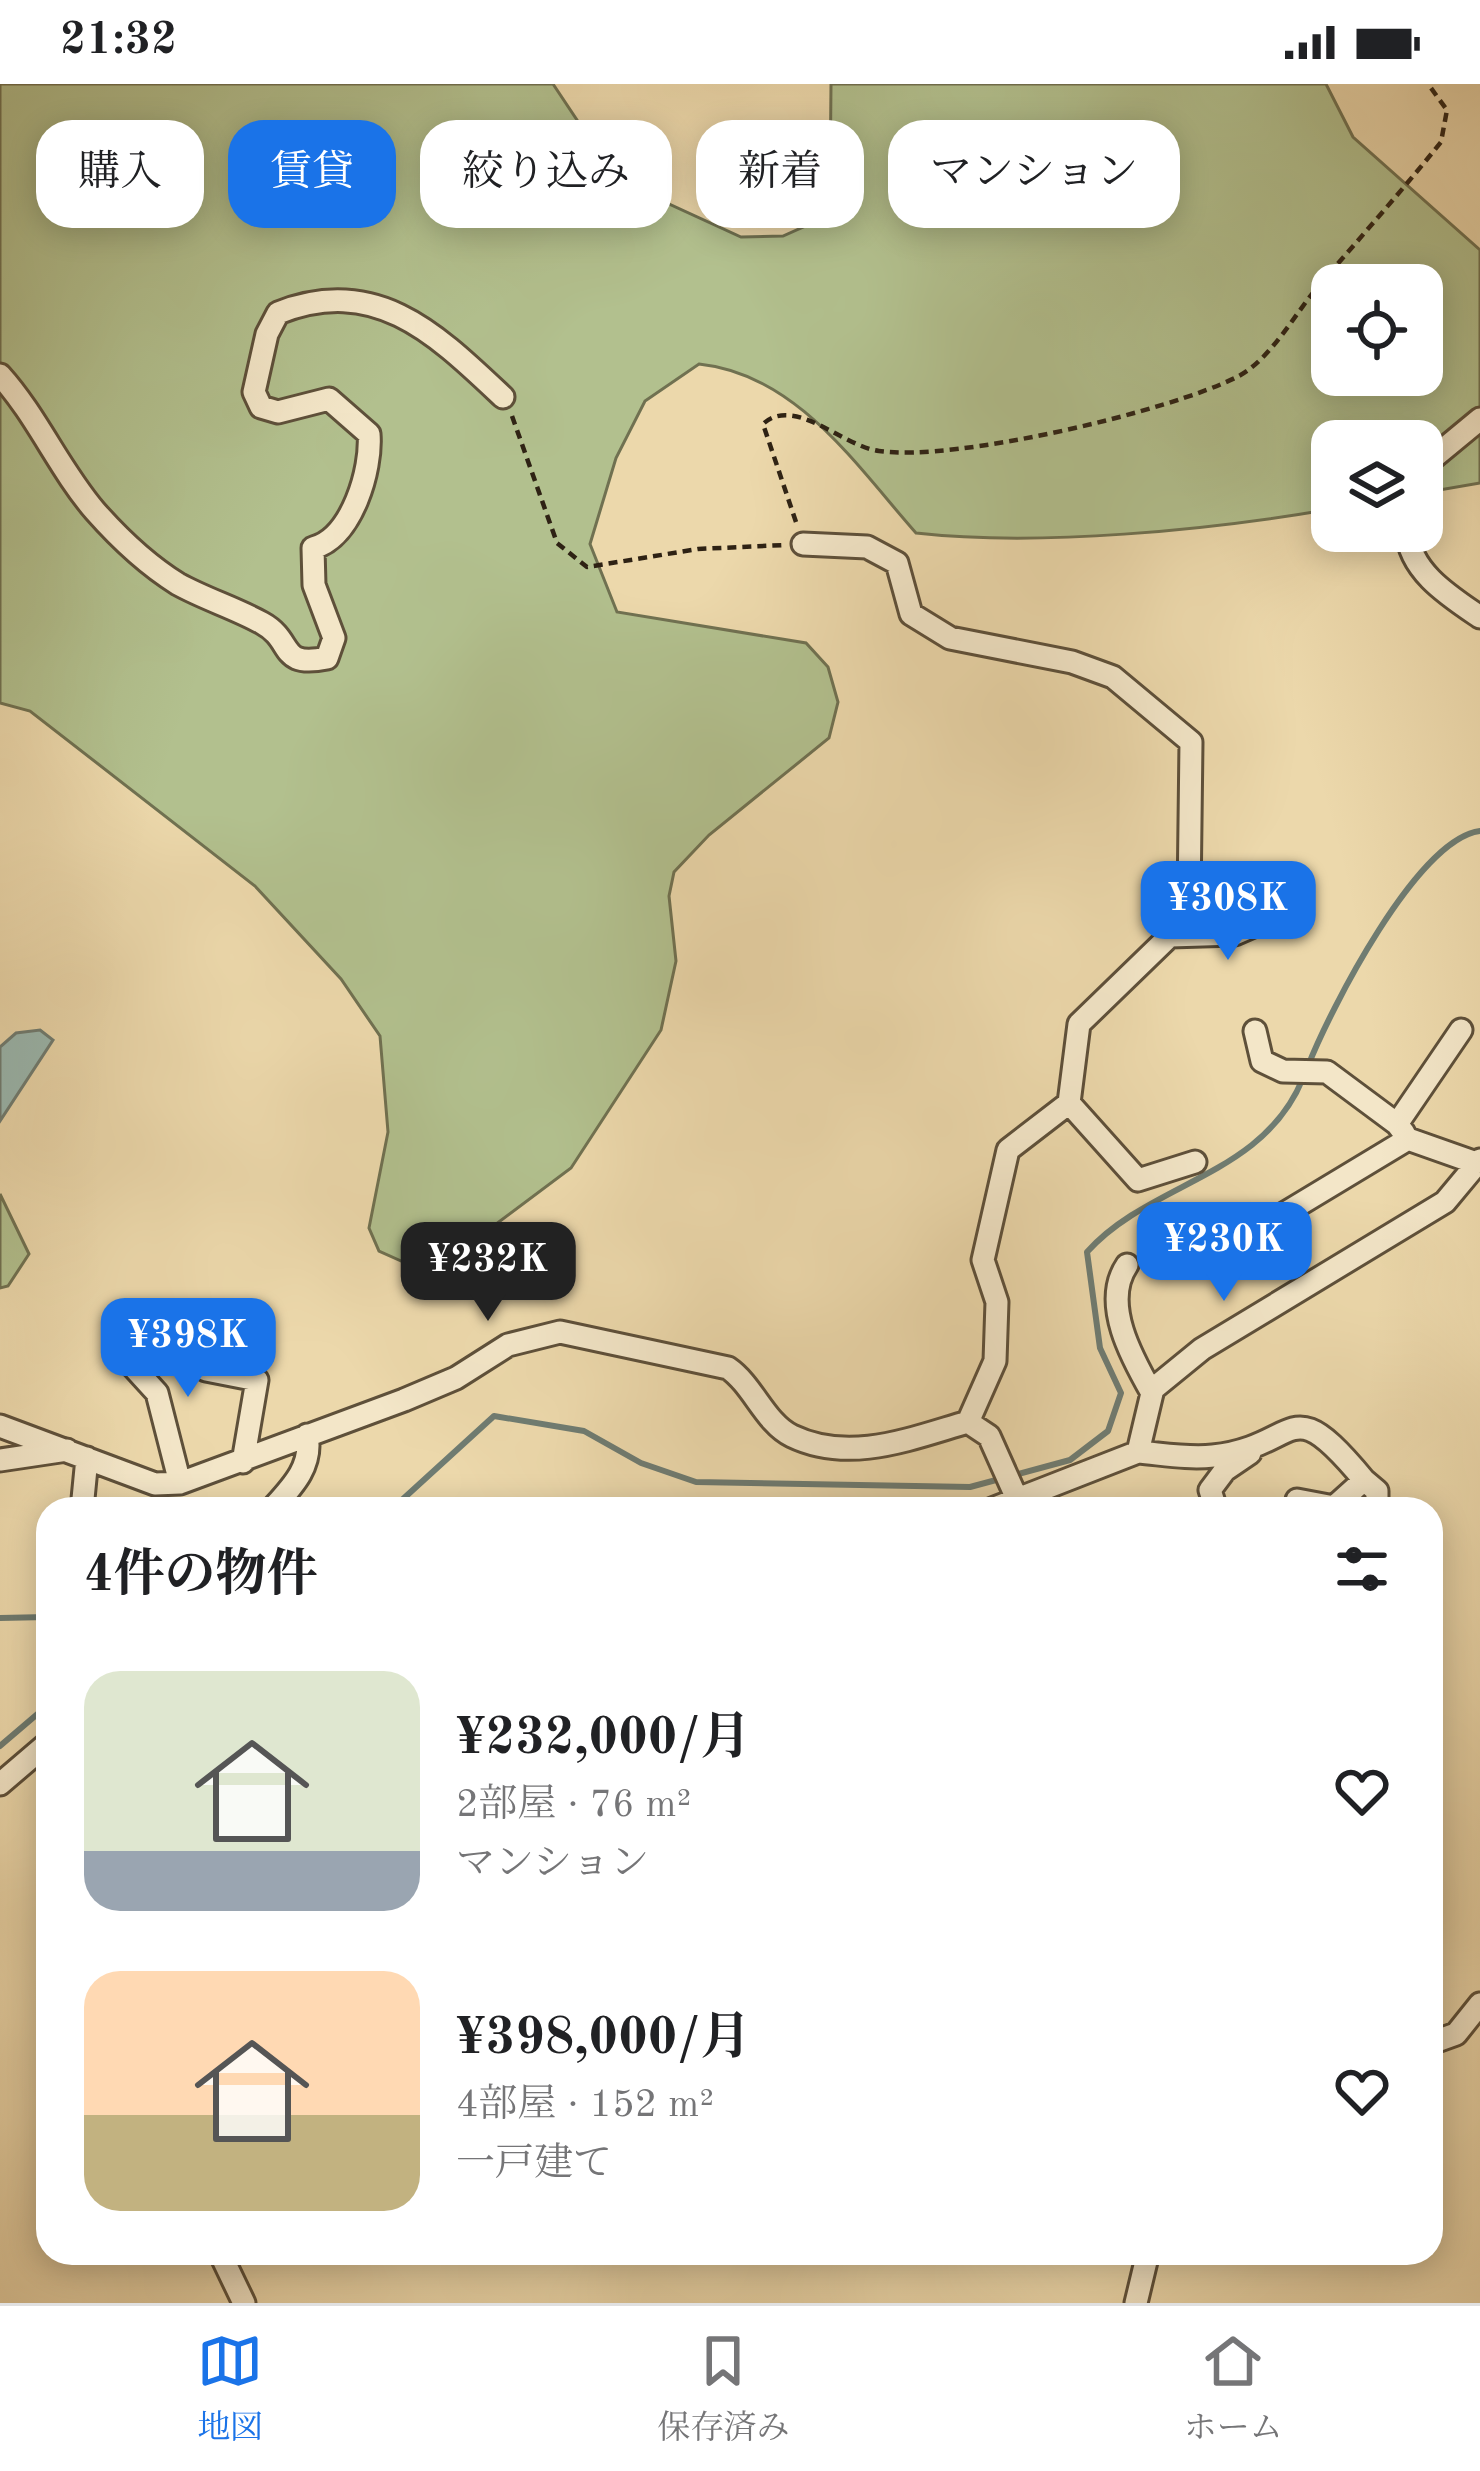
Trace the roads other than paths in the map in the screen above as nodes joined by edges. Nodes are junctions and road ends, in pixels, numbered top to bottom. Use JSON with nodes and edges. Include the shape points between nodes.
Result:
{"nodes":[{"id":1,"x":0,"y":375,"type":"edge"},
{"id":2,"x":503,"y":397,"type":"road end"},
{"id":3,"x":1480,"y":419,"type":"edge"},
{"id":4,"x":1443,"y":450,"type":"edge"},
{"id":5,"x":803,"y":544,"type":"road end"},
{"id":6,"x":1408,"y":552,"type":"edge"},
{"id":7,"x":1480,"y":617,"type":"edge"},
{"id":8,"x":1290,"y":918,"type":"dead end"},
{"id":9,"x":1169,"y":936,"type":"junction"},
{"id":10,"x":1255,"y":1030,"type":"dead end"},
{"id":11,"x":1461,"y":1030,"type":"dead end"},
{"id":12,"x":1070,"y":1103,"type":"junction"},
{"id":13,"x":1402,"y":1131,"type":"junction"},
{"id":14,"x":1195,"y":1162,"type":"dead end"},
{"id":15,"x":1478,"y":1162,"type":"edge"},
{"id":16,"x":1282,"y":1216,"type":"dead end"},
{"id":17,"x":1127,"y":1264,"type":"dead end"},
{"id":18,"x":126,"y":1359,"type":"dead end"},
{"id":19,"x":206,"y":1370,"type":"dead end"},
{"id":20,"x":1152,"y":1393,"type":"junction"},
{"id":21,"x":968,"y":1422,"type":"junction"},
{"id":22,"x":0,"y":1426,"type":"edge"},
{"id":23,"x":307,"y":1436,"type":"junction"},
{"id":24,"x":1256,"y":1442,"type":"junction"},
{"id":25,"x":1138,"y":1452,"type":"junction"},
{"id":26,"x":77,"y":1454,"type":"junction"},
{"id":27,"x":0,"y":1460,"type":"edge"},
{"id":28,"x":243,"y":1462,"type":"junction"},
{"id":29,"x":1364,"y":1480,"type":"junction"},
{"id":30,"x":180,"y":1483,"type":"junction"},
{"id":31,"x":1016,"y":1495,"type":"junction"},
{"id":32,"x":81,"y":1497,"type":"edge"},
{"id":33,"x":283,"y":1497,"type":"edge"},
{"id":34,"x":1013,"y":1497,"type":"edge"},
{"id":35,"x":1212,"y":1497,"type":"edge"},
{"id":36,"x":1345,"y":1497,"type":"edge"},
{"id":37,"x":1377,"y":1497,"type":"edge"},
{"id":38,"x":36,"y":1753,"type":"edge"},
{"id":39,"x":0,"y":1784,"type":"edge"},
{"id":40,"x":1480,"y":2004,"type":"edge"},
{"id":41,"x":1443,"y":2039,"type":"edge"},
{"id":42,"x":226,"y":2265,"type":"edge"},
{"id":43,"x":1145,"y":2265,"type":"edge"},
{"id":44,"x":244,"y":2303,"type":"edge"},
{"id":45,"x":1136,"y":2303,"type":"edge"}],
"edges":[{"from":1,"to":2,"type":"street","via":[[94,510],[126,541],[177,583],[268,626],[304,663],[327,658],[334,638],[314,585],[313,548],[326,545],[355,503],[369,434],[329,399],[278,412],[261,407],[254,392],[278,313],[356,297],[445,343]]},
{"from":3,"to":4,"type":"street"},
{"from":5,"to":9,"type":"street","via":[[866,548],[897,562],[910,614],[950,638],[1113,676],[1191,742],[1189,902]]},
{"from":6,"to":7,"type":"street"},
{"from":8,"to":9,"type":"street","via":[[1235,934]]},
{"from":9,"to":12,"type":"street","via":[[1079,1024]]},
{"from":10,"to":13,"type":"street","via":[[1262,1060],[1321,1072]]},
{"from":11,"to":13,"type":"street"},
{"from":12,"to":14,"type":"street","via":[[1138,1180]]},
{"from":12,"to":21,"type":"street","via":[[1008,1150],[983,1260],[998,1301],[995,1361]]},
{"from":13,"to":15,"type":"street"},
{"from":13,"to":16,"type":"street"},
{"from":15,"to":20,"type":"street","via":[[1445,1202],[1202,1348]]},
{"from":17,"to":20,"type":"street","via":[[1117,1294],[1128,1350]]},
{"from":18,"to":30,"type":"street","via":[[157,1393]]},
{"from":19,"to":28,"type":"street","via":[[257,1380]]},
{"from":20,"to":25,"type":"street"},
{"from":21,"to":23,"type":"street","via":[[866,1451],[791,1436],[728,1368],[560,1332],[508,1346],[456,1378]]},
{"from":21,"to":31,"type":"street","via":[[989,1436]]},
{"from":22,"to":26,"type":"street"},
{"from":23,"to":28,"type":"street"},
{"from":23,"to":33,"type":"street","via":[[310,1452]]},
{"from":24,"to":25,"type":"street","via":[[1216,1456]]},
{"from":24,"to":29,"type":"street","via":[[1306,1427],[1325,1433]]},
{"from":24,"to":35,"type":"street","via":[[1210,1490]]},
{"from":25,"to":31,"type":"street"},
{"from":26,"to":27,"type":"street"},
{"from":26,"to":30,"type":"street","via":[[155,1484]]},
{"from":26,"to":32,"type":"street"},
{"from":28,"to":30,"type":"street"},
{"from":29,"to":36,"type":"street"},
{"from":29,"to":37,"type":"street"},
{"from":31,"to":34,"type":"street"},
{"from":38,"to":39,"type":"street"},
{"from":40,"to":41,"type":"street"},
{"from":42,"to":44,"type":"street"},
{"from":43,"to":45,"type":"street"}]}
